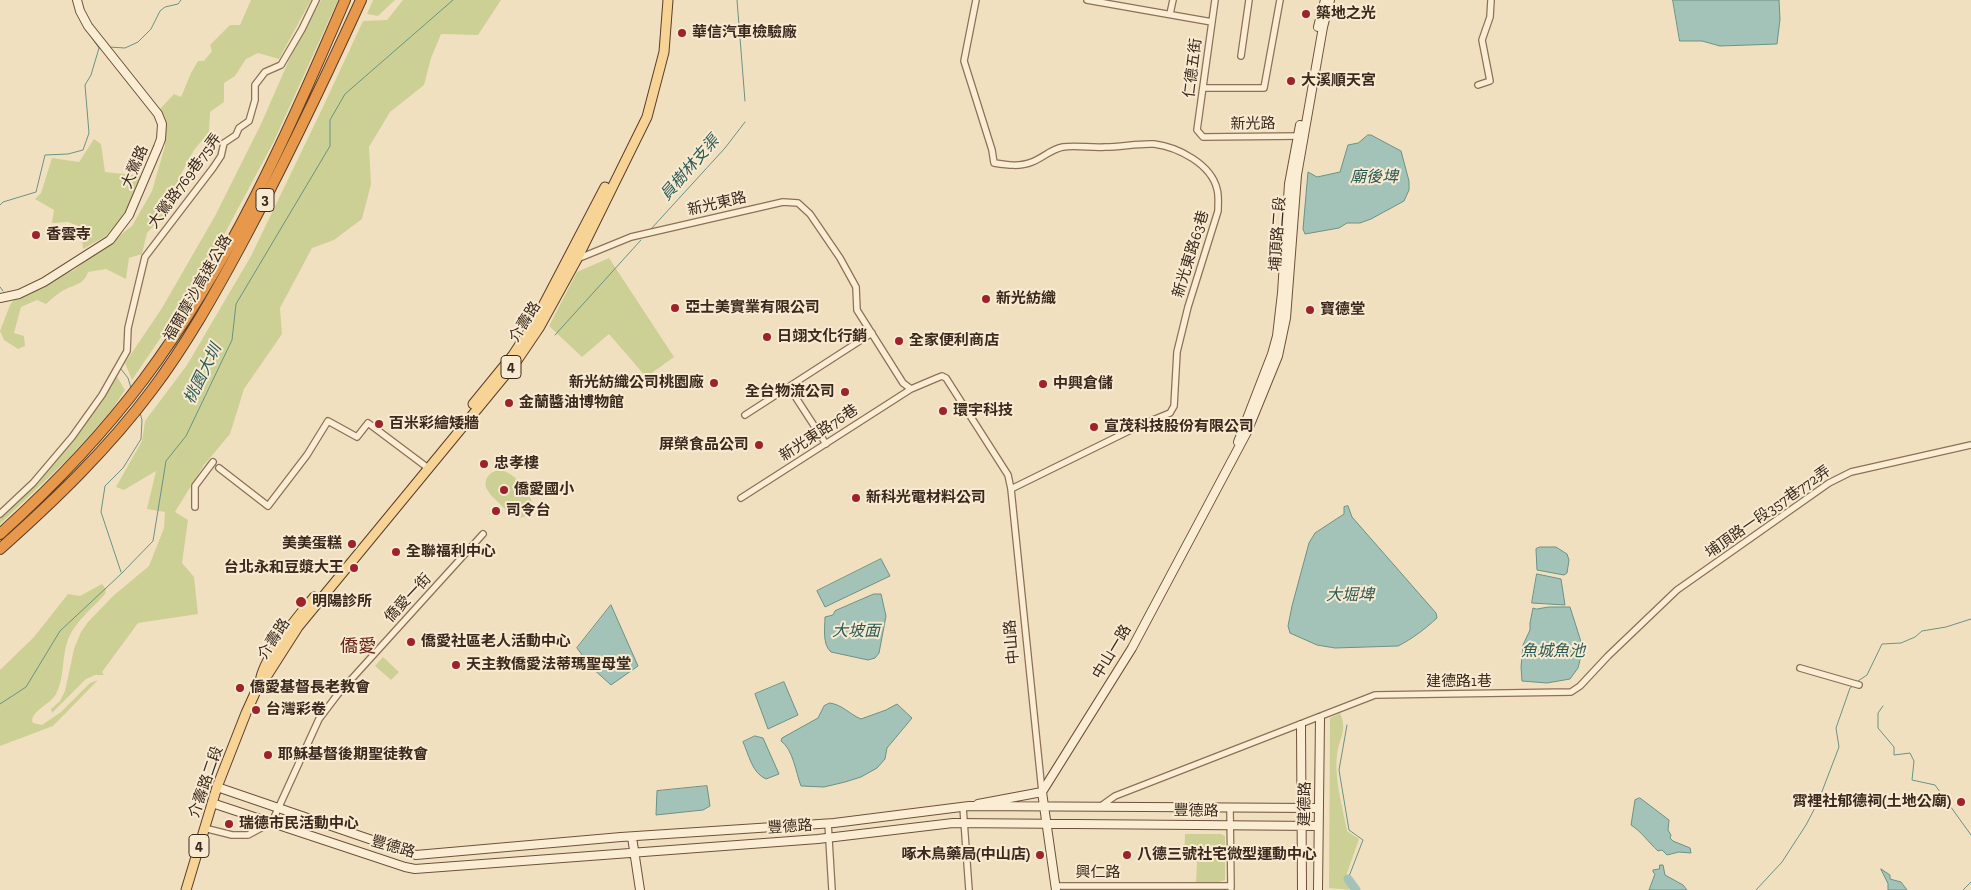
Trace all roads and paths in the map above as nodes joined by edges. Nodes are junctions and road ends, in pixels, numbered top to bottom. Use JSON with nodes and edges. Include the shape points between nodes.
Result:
{"nodes":[{"id":1,"x":77,"y":0,"type":"edge"},
{"id":2,"x":316,"y":0,"type":"edge"},
{"id":3,"x":345,"y":0,"type":"edge"},
{"id":4,"x":361,"y":0,"type":"edge"},
{"id":5,"x":663,"y":0,"type":"edge"},
{"id":6,"x":668,"y":0,"type":"edge"},
{"id":7,"x":976,"y":0,"type":"edge"},
{"id":8,"x":1087,"y":0,"type":"edge"},
{"id":9,"x":1173,"y":0,"type":"edge"},
{"id":10,"x":1215,"y":0,"type":"edge"},
{"id":11,"x":1249,"y":0,"type":"edge"},
{"id":12,"x":1280,"y":0,"type":"edge"},
{"id":13,"x":1325,"y":0,"type":"edge"},
{"id":14,"x":1330,"y":0,"type":"edge"},
{"id":15,"x":1491,"y":0,"type":"edge"},
{"id":16,"x":1108,"y":2,"type":"edge"},
{"id":17,"x":1170,"y":14,"type":"junction"},
{"id":18,"x":1212,"y":22,"type":"junction"},
{"id":19,"x":1241,"y":56,"type":"dead end"},
{"id":20,"x":1478,"y":85,"type":"dead end"},
{"id":21,"x":1204,"y":88,"type":"junction"},
{"id":22,"x":1301,"y":136,"type":"junction"},
{"id":23,"x":1203,"y":137,"type":"joint"},
{"id":24,"x":574,"y":257,"type":"junction"},
{"id":25,"x":0,"y":298,"type":"edge"},
{"id":26,"x":872,"y":334,"type":"junction"},
{"id":27,"x":789,"y":387,"type":"junction"},
{"id":28,"x":911,"y":389,"type":"junction"},
{"id":29,"x":745,"y":414,"type":"dead end"},
{"id":30,"x":826,"y":444,"type":"junction"},
{"id":31,"x":1971,"y":445,"type":"edge"},
{"id":32,"x":213,"y":462,"type":"dead end"},
{"id":33,"x":426,"y":466,"type":"junction"},
{"id":34,"x":219,"y":468,"type":"dead end"},
{"id":35,"x":1012,"y":488,"type":"junction"},
{"id":36,"x":1213,"y":495,"type":"joint"},
{"id":37,"x":741,"y":498,"type":"dead end"},
{"id":38,"x":195,"y":508,"type":"dead end"},
{"id":39,"x":0,"y":514,"type":"edge"},
{"id":40,"x":0,"y":534,"type":"edge"},
{"id":41,"x":483,"y":534,"type":"dead end"},
{"id":42,"x":0,"y":549,"type":"edge"},
{"id":43,"x":1608,"y":656,"type":"joint"},
{"id":44,"x":1800,"y":668,"type":"dead end"},
{"id":45,"x":1859,"y":685,"type":"dead end"},
{"id":46,"x":246,"y":713,"type":"joint"},
{"id":47,"x":1320,"y":718,"type":"junction"},
{"id":48,"x":1301,"y":724,"type":"junction"},
{"id":49,"x":217,"y":787,"type":"junction"},
{"id":50,"x":1042,"y":792,"type":"junction"},
{"id":51,"x":212,"y":803,"type":"junction"},
{"id":52,"x":1044,"y":806,"type":"junction"},
{"id":53,"x":1100,"y":806,"type":"junction"},
{"id":54,"x":966,"y":807,"type":"junction"},
{"id":55,"x":278,"y":808,"type":"junction"},
{"id":56,"x":1230,"y":808,"type":"junction"},
{"id":57,"x":1302,"y":808,"type":"junction"},
{"id":58,"x":1318,"y":808,"type":"junction"},
{"id":59,"x":272,"y":822,"type":"junction"},
{"id":60,"x":828,"y":823,"type":"junction"},
{"id":61,"x":964,"y":823,"type":"junction"},
{"id":62,"x":1046,"y":823,"type":"junction"},
{"id":63,"x":1230,"y":825,"type":"junction"},
{"id":64,"x":1302,"y":826,"type":"junction"},
{"id":65,"x":1318,"y":826,"type":"junction"},
{"id":66,"x":204,"y":828,"type":"junction"},
{"id":67,"x":632,"y":837,"type":"junction"},
{"id":68,"x":829,"y":838,"type":"junction"},
{"id":69,"x":633,"y":853,"type":"junction"},
{"id":70,"x":1056,"y":888,"type":"edge"},
{"id":71,"x":1147,"y":888,"type":"edge"},
{"id":72,"x":1231,"y":888,"type":"edge"},
{"id":73,"x":186,"y":890,"type":"edge"},
{"id":74,"x":640,"y":890,"type":"edge"},
{"id":75,"x":832,"y":890,"type":"edge"},
{"id":76,"x":969,"y":890,"type":"edge"},
{"id":77,"x":1302,"y":890,"type":"edge"},
{"id":78,"x":1318,"y":890,"type":"edge"}],
"edges":[{"from":1,"to":25,"type":"main road","name":"大鶯路","via":[[82,17],[152,105],[162,124],[161,139],[129,215],[110,240],[44,282],[19,294]]},
{"from":2,"to":39,"type":"street","name":"大鶯路769巷75弄","via":[[281,65],[266,72],[255,85],[253,113],[249,120],[224,143],[213,168],[145,257],[128,328],[126,351],[102,395],[72,437]]},
{"from":3,"to":40,"type":"highway","name":"福爾摩沙高速公路","number":"3","via":[[252,203],[192,309],[117,413],[77,459]]},
{"from":4,"to":42,"type":"highway","name":"福爾摩沙高速公路","number":"3","via":[[313,106],[202,316],[152,390],[87,467]]},
{"from":5,"to":24,"type":"main road","name":"介壽路","number":"4","via":[[660,42],[645,104]]},
{"from":6,"to":24,"type":"main road","name":"介壽路","number":"4","via":[[664,52],[646,117]]},
{"from":7,"to":35,"type":"street","name":"新光東路63巷","via":[[964,61],[994,163],[1015,166],[1064,147],[1154,144],[1181,152],[1200,165],[1213,179],[1218,201],[1218,211],[1188,307],[1178,352],[1174,406],[1170,413]]},
{"from":8,"to":16,"type":"street"},
{"from":9,"to":17,"type":"street"},
{"from":10,"to":18,"type":"street","name":"仁德五街"},
{"from":11,"to":19,"type":"street"},
{"from":12,"to":21,"type":"street","via":[[1264,88]]},
{"from":13,"to":22,"type":"main road","name":"埔頂路二段"},
{"from":14,"to":22,"type":"main road","name":"埔頂路二段"},
{"from":15,"to":20,"type":"street","via":[[1490,17],[1482,40],[1490,81]]},
{"from":16,"to":17,"type":"street"},
{"from":17,"to":18,"type":"street"},
{"from":18,"to":21,"type":"street","name":"仁德五街"},
{"from":21,"to":23,"type":"street","name":"仁德五街","via":[[1197,130]]},
{"from":22,"to":23,"type":"street","name":"新光路"},
{"from":22,"to":36,"type":"main road","name":"埔頂路二段","via":[[1289,184],[1277,336],[1231,461]]},
{"from":24,"to":26,"type":"street","name":"新光東路","via":[[631,237],[783,202],[798,203],[810,214],[840,258],[856,287],[857,310]]},
{"from":24,"to":33,"type":"main road","name":"介壽路","number":"4","via":[[539,328],[516,362]]},
{"from":26,"to":27,"type":"street"},
{"from":26,"to":28,"type":"street","via":[[902,383]]},
{"from":27,"to":29,"type":"street"},
{"from":27,"to":30,"type":"street"},
{"from":28,"to":30,"type":"street","name":"新光東路76巷"},
{"from":28,"to":35,"type":"street","name":"新光東路76巷","via":[[942,376],[946,378],[1008,475]]},
{"from":30,"to":37,"type":"street","name":"新光東路76巷"},
{"from":31,"to":43,"type":"street","name":"埔頂路一段357巷772弄","via":[[1865,468],[1839,477],[1686,583]]},
{"from":32,"to":38,"type":"street","via":[[195,486]]},
{"from":33,"to":34,"type":"street","via":[[368,423],[357,437],[328,421],[268,506]]},
{"from":33,"to":46,"type":"main road","name":"介壽路","number":"4","via":[[298,627],[260,682]]},
{"from":35,"to":50,"type":"street","name":"中山路"},
{"from":36,"to":50,"type":"main road","name":"中山一路","via":[[1132,648]]},
{"from":41,"to":55,"type":"street","name":"僑愛一街","via":[[344,687],[319,719]]},
{"from":43,"to":47,"type":"street","name":"建德路1巷","via":[[1571,692],[1383,694]]},
{"from":44,"to":45,"type":"street"},
{"from":46,"to":49,"type":"main road","name":"介壽路二段","number":"4"},
{"from":47,"to":48,"type":"street","name":"建德路1巷"},
{"from":47,"to":58,"type":"main road","name":"建德路"},
{"from":48,"to":53,"type":"street","name":"建德路1巷","via":[[1115,796]]},
{"from":48,"to":57,"type":"main road","name":"建德路"},
{"from":49,"to":51,"type":"main road","name":"介壽路二段","number":"4"},
{"from":49,"to":55,"type":"main road","name":"豐德路"},
{"from":50,"to":52,"type":"main road"},
{"from":50,"to":54,"type":"main road"},
{"from":51,"to":59,"type":"main road","name":"豐德路"},
{"from":51,"to":66,"type":"main road","name":"介壽路二段","number":"4"},
{"from":52,"to":53,"type":"main road","name":"豐德路"},
{"from":52,"to":54,"type":"main road","name":"豐德路"},
{"from":52,"to":62,"type":"main road"},
{"from":53,"to":56,"type":"main road","name":"豐德路"},
{"from":54,"to":60,"type":"main road","name":"豐德路"},
{"from":54,"to":61,"type":"street"},
{"from":55,"to":59,"type":"street"},
{"from":55,"to":67,"type":"main road","name":"豐德路","via":[[416,855]]},
{"from":56,"to":57,"type":"main road","name":"豐德路"},
{"from":56,"to":63,"type":"street"},
{"from":57,"to":58,"type":"main road","name":"豐德路"},
{"from":57,"to":64,"type":"main road","name":"建德路"},
{"from":58,"to":65,"type":"main road","name":"建德路"},
{"from":59,"to":66,"type":"street","via":[[248,835],[232,835]]},
{"from":59,"to":69,"type":"main road","name":"豐德路","via":[[414,869]]},
{"from":60,"to":67,"type":"main road","name":"豐德路"},
{"from":60,"to":68,"type":"street"},
{"from":61,"to":62,"type":"main road","name":"豐德路"},
{"from":61,"to":68,"type":"main road","name":"豐德路"},
{"from":61,"to":76,"type":"street"},
{"from":62,"to":63,"type":"main road","name":"豐德路"},
{"from":62,"to":70,"type":"main road"},
{"from":63,"to":64,"type":"main road","name":"豐德路"},
{"from":63,"to":72,"type":"street"},
{"from":64,"to":65,"type":"main road","name":"豐德路"},
{"from":64,"to":77,"type":"main road","name":"建德路"},
{"from":65,"to":78,"type":"main road","name":"建德路"},
{"from":66,"to":73,"type":"main road","name":"介壽路二段","number":"4"},
{"from":67,"to":69,"type":"main road"},
{"from":68,"to":69,"type":"main road","name":"豐德路"},
{"from":68,"to":75,"type":"street"},
{"from":69,"to":74,"type":"main road"},
{"from":70,"to":71,"type":"street","name":"興仁路"},
{"from":71,"to":72,"type":"street","name":"興仁路"}]}
